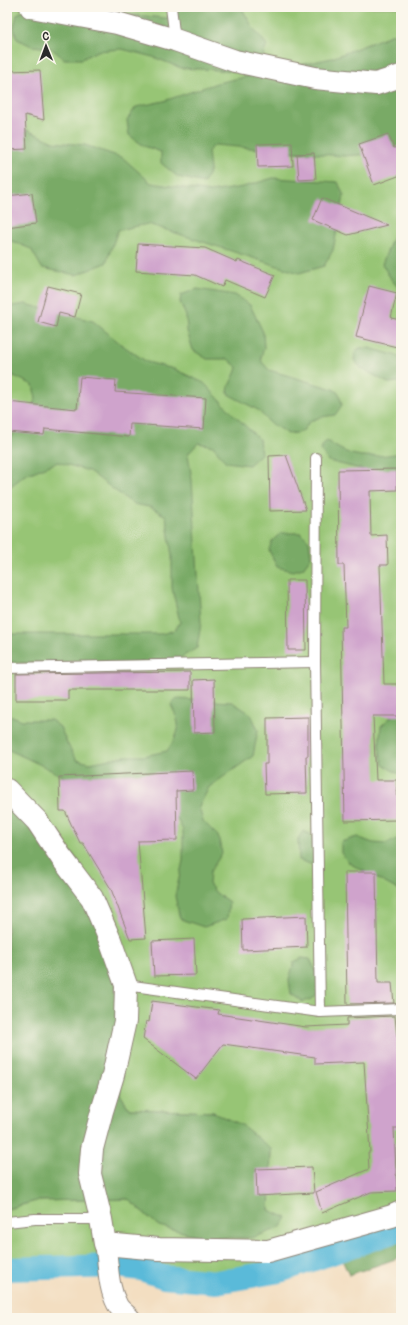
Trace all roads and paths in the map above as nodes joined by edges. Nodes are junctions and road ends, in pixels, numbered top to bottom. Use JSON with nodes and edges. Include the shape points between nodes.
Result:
{"nodes":[{"id":1,"x":31,"y":7,"type":"edge"},
{"id":2,"x":171,"y":7,"type":"edge"},
{"id":3,"x":175,"y":40,"type":"junction"},
{"id":4,"x":401,"y":76,"type":"edge"},
{"id":5,"x":316,"y":458,"type":"dead end"},
{"id":6,"x":315,"y":662,"type":"junction"},
{"id":7,"x":7,"y":668,"type":"edge"},
{"id":8,"x":7,"y":790,"type":"edge"},
{"id":9,"x":126,"y":985,"type":"junction"},
{"id":10,"x":401,"y":1009,"type":"edge"},
{"id":11,"x":320,"y":1012,"type":"junction"},
{"id":12,"x":401,"y":1212,"type":"edge"},
{"id":13,"x":101,"y":1219,"type":"junction"},
{"id":14,"x":7,"y":1222,"type":"edge"},
{"id":15,"x":106,"y":1251,"type":"junction"},
{"id":16,"x":130,"y":1318,"type":"edge"}],
"edges":[{"from":1,"to":3,"type":"street","via":[[117,23]]},
{"from":2,"to":3,"type":"lane"},
{"from":3,"to":4,"type":"street","via":[[236,60],[315,78],[376,84]]},
{"from":5,"to":6,"type":"lane"},
{"from":6,"to":7,"type":"lane"},
{"from":6,"to":11,"type":"lane"},
{"from":8,"to":9,"type":"street","via":[[37,821],[92,898]]},
{"from":9,"to":11,"type":"lane"},
{"from":9,"to":13,"type":"street","via":[[125,1021],[117,1060],[92,1149],[90,1174]]},
{"from":10,"to":11,"type":"lane"},
{"from":12,"to":15,"type":"street","via":[[268,1251]]},
{"from":13,"to":14,"type":"lane","via":[[35,1219]]},
{"from":13,"to":15,"type":"street"},
{"from":15,"to":16,"type":"street","via":[[109,1283],[117,1305]]}]}
